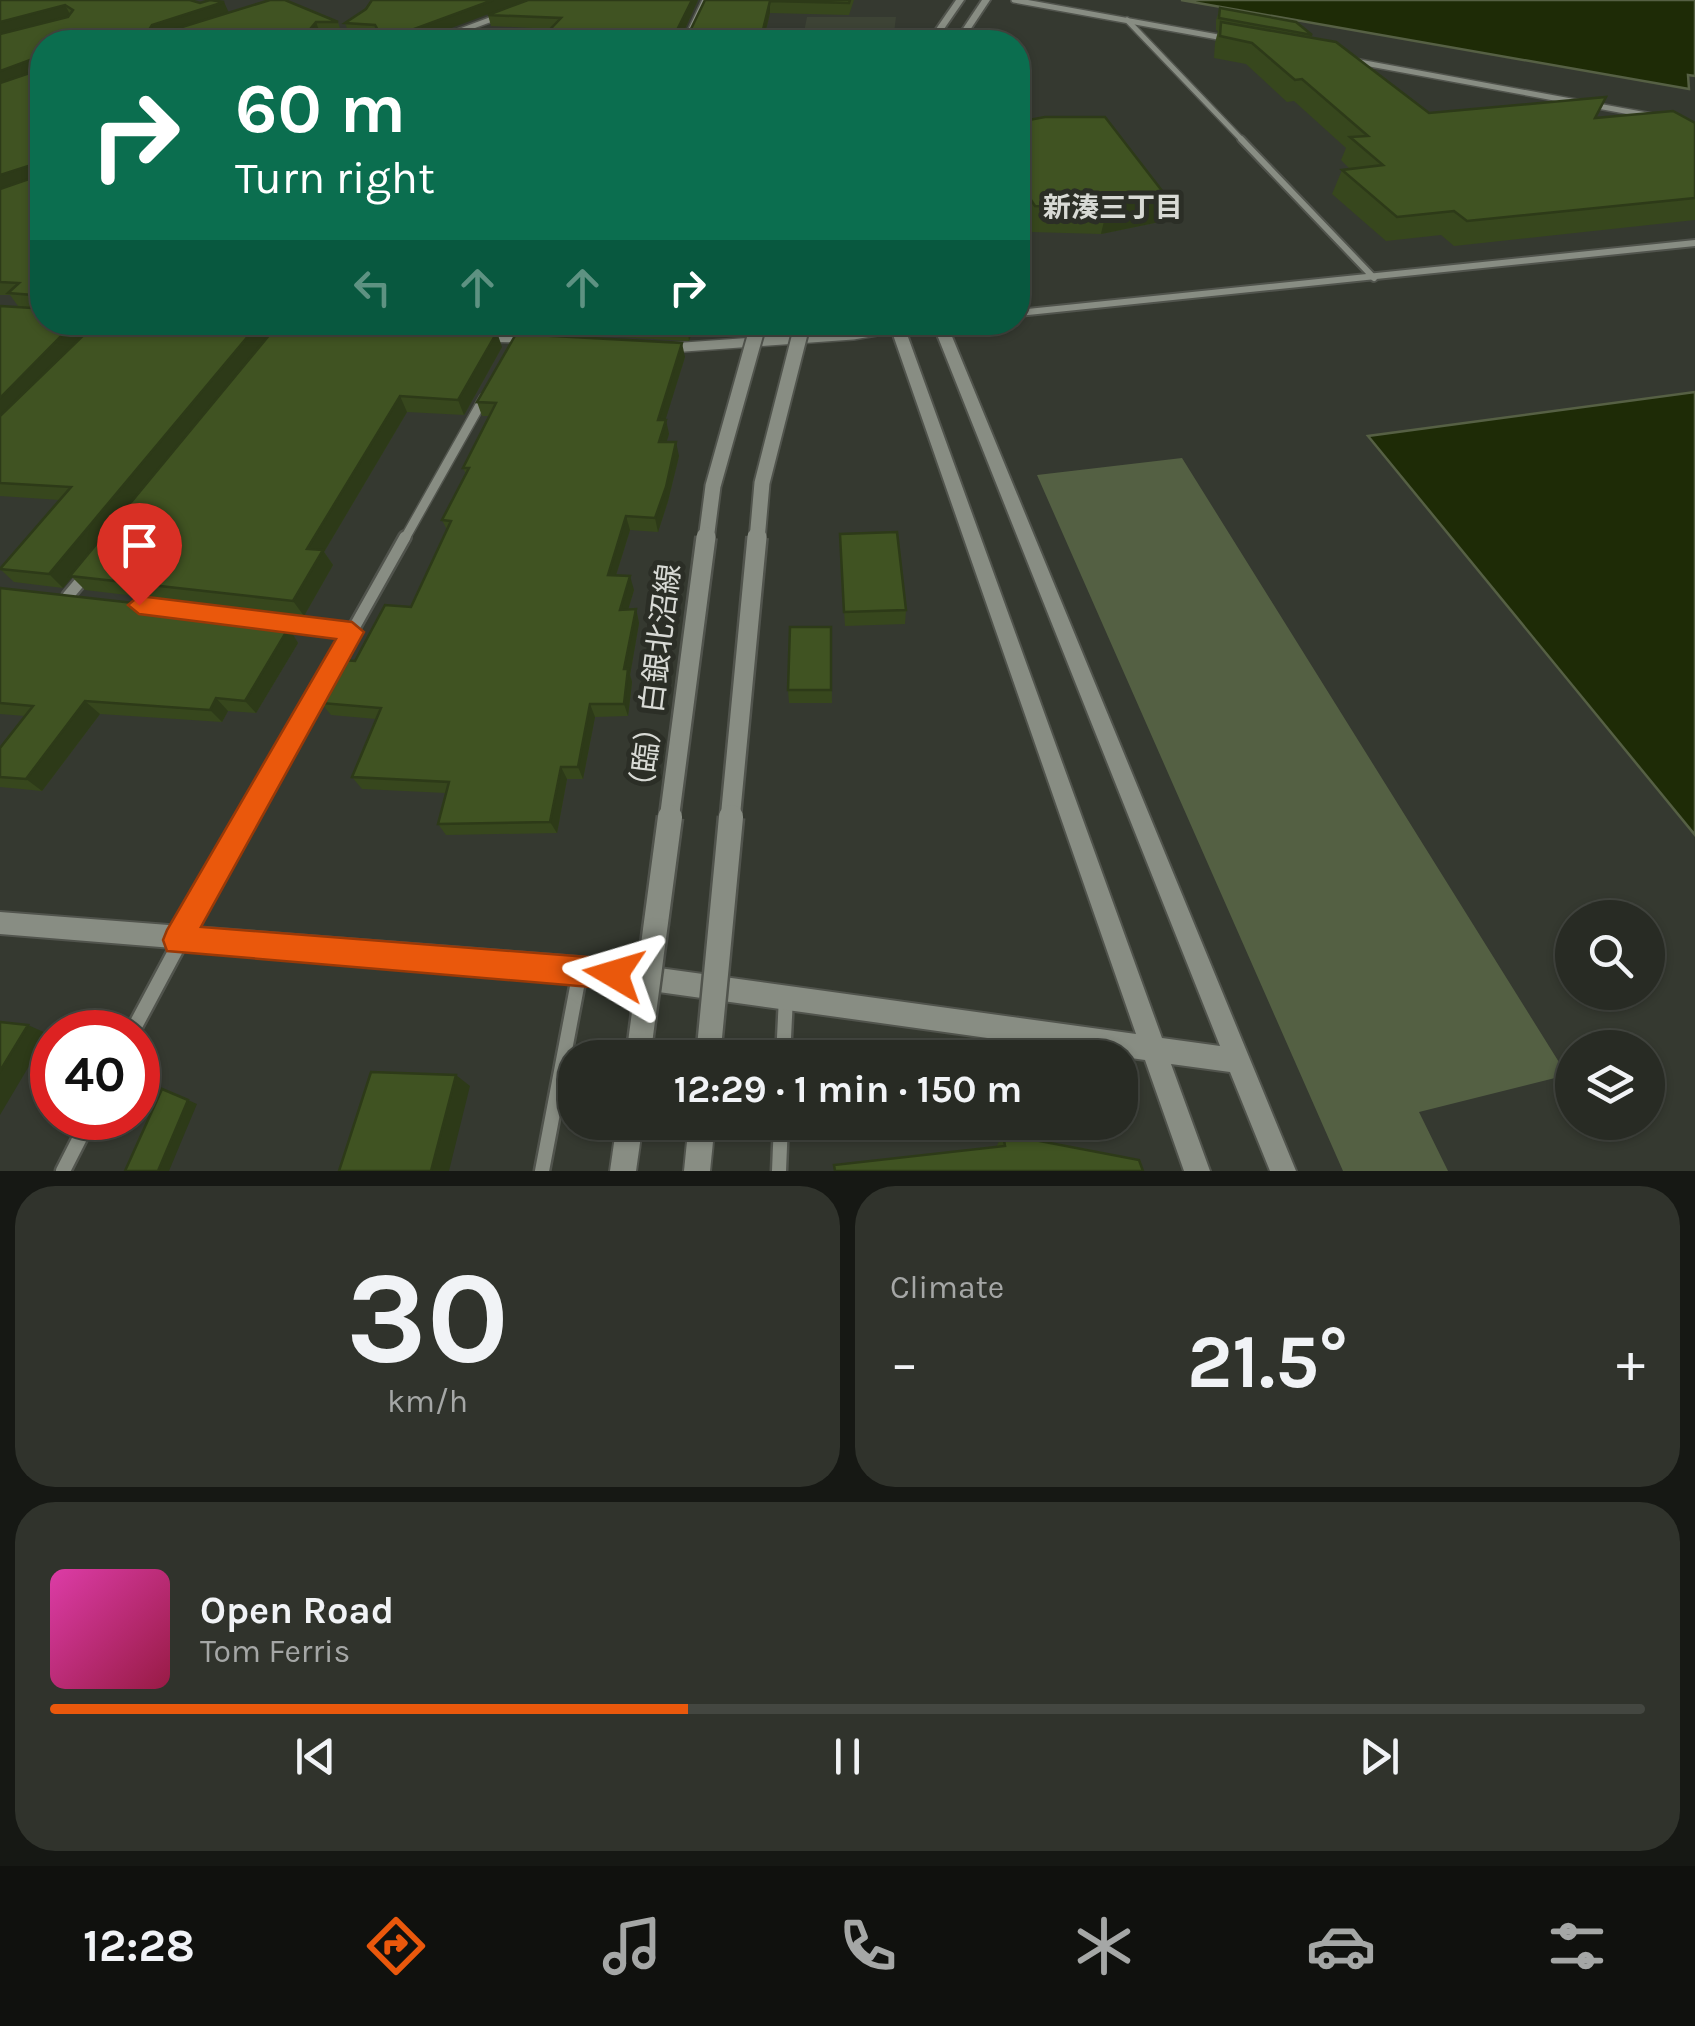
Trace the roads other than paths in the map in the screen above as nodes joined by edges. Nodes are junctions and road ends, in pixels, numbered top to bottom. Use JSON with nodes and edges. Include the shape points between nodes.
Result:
{"nodes":[{"id":1,"x":705,"y":0,"type":"edge"},
{"id":2,"x":960,"y":0,"type":"edge"},
{"id":3,"x":986,"y":0,"type":"edge"},
{"id":4,"x":1014,"y":0,"type":"edge"},
{"id":5,"x":512,"y":12,"type":"edge"},
{"id":6,"x":1126,"y":20,"type":"junction"},
{"id":7,"x":463,"y":30,"type":"edge"},
{"id":8,"x":691,"y":30,"type":"edge"},
{"id":9,"x":939,"y":30,"type":"edge"},
{"id":10,"x":966,"y":30,"type":"edge"},
{"id":11,"x":1244,"y":41,"type":"edge"},
{"id":12,"x":1342,"y":59,"type":"edge"},
{"id":13,"x":1656,"y":117,"type":"edge"},
{"id":14,"x":1695,"y":243,"type":"edge"},
{"id":15,"x":1374,"y":278,"type":"junction"},
{"id":16,"x":1030,"y":313,"type":"edge"},
{"id":17,"x":520,"y":335,"type":"edge"},
{"id":18,"x":755,"y":335,"type":"edge"},
{"id":19,"x":800,"y":335,"type":"edge"},
{"id":20,"x":826,"y":335,"type":"edge"},
{"id":21,"x":899,"y":335,"type":"edge"},
{"id":22,"x":943,"y":335,"type":"edge"},
{"id":23,"x":474,"y":336,"type":"edge"},
{"id":24,"x":518,"y":338,"type":"junction"},
{"id":25,"x":536,"y":340,"type":"edge"},
{"id":26,"x":660,"y":348,"type":"edge"},
{"id":27,"x":508,"y":355,"type":"edge"},
{"id":28,"x":489,"y":390,"type":"edge"},
{"id":29,"x":92,"y":566,"type":"edge"},
{"id":30,"x":51,"y":594,"type":"edge"},
{"id":31,"x":68,"y":596,"type":"junction"},
{"id":32,"x":87,"y":598,"type":"edge"},
{"id":33,"x":258,"y":620,"type":"edge"},
{"id":34,"x":352,"y":632,"type":"junction"},
{"id":35,"x":0,"y":923,"type":"edge"},
{"id":36,"x":178,"y":940,"type":"junction"},
{"id":37,"x":580,"y":970,"type":"junction"},
{"id":38,"x":786,"y":996,"type":"junction"},
{"id":39,"x":143,"y":1010,"type":"edge"},
{"id":40,"x":640,"y":1040,"type":"edge"},
{"id":41,"x":710,"y":1040,"type":"edge"},
{"id":42,"x":785,"y":1040,"type":"edge"},
{"id":43,"x":1152,"y":1050,"type":"junction"},
{"id":44,"x":1239,"y":1061,"type":"junction"},
{"id":45,"x":79,"y":1140,"type":"edge"},
{"id":46,"x":627,"y":1140,"type":"edge"},
{"id":47,"x":700,"y":1140,"type":"edge"},
{"id":48,"x":780,"y":1140,"type":"edge"},
{"id":49,"x":63,"y":1171,"type":"edge"},
{"id":50,"x":542,"y":1171,"type":"edge"},
{"id":51,"x":623,"y":1171,"type":"edge"},
{"id":52,"x":697,"y":1171,"type":"edge"},
{"id":53,"x":779,"y":1171,"type":"edge"},
{"id":54,"x":1197,"y":1171,"type":"edge"},
{"id":55,"x":1283,"y":1171,"type":"edge"}],
"edges":[{"from":1,"to":8,"type":"street"},
{"from":2,"to":9,"type":"street"},
{"from":3,"to":10,"type":"street"},
{"from":4,"to":6,"type":"street"},
{"from":5,"to":7,"type":"street"},
{"from":6,"to":11,"type":"street"},
{"from":6,"to":15,"type":"street"},
{"from":12,"to":13,"type":"street"},
{"from":14,"to":15,"type":"street"},
{"from":15,"to":16,"type":"street"},
{"from":17,"to":24,"type":"street"},
{"from":18,"to":40,"type":"street","name":"（臨）白銀北沼線","bridge":true,"via":[[713,486]]},
{"from":19,"to":41,"type":"street","bridge":true,"via":[[762,482]]},
{"from":20,"to":26,"type":"street"},
{"from":21,"to":43,"type":"street"},
{"from":22,"to":44,"type":"street"},
{"from":23,"to":24,"type":"street"},
{"from":24,"to":25,"type":"street"},
{"from":24,"to":27,"type":"street"},
{"from":28,"to":34,"type":"street"},
{"from":29,"to":31,"type":"street"},
{"from":30,"to":31,"type":"street"},
{"from":31,"to":32,"type":"street"},
{"from":33,"to":34,"type":"street"},
{"from":34,"to":36,"type":"street"},
{"from":35,"to":36,"type":"street"},
{"from":36,"to":37,"type":"street"},
{"from":36,"to":39,"type":"street"},
{"from":37,"to":38,"type":"street"},
{"from":37,"to":50,"type":"street"},
{"from":38,"to":42,"type":"street"},
{"from":38,"to":43,"type":"street"},
{"from":43,"to":44,"type":"street"},
{"from":43,"to":54,"type":"street"},
{"from":44,"to":55,"type":"street"},
{"from":45,"to":49,"type":"street"},
{"from":46,"to":51,"type":"street"},
{"from":47,"to":52,"type":"street"},
{"from":48,"to":53,"type":"street"}]}
